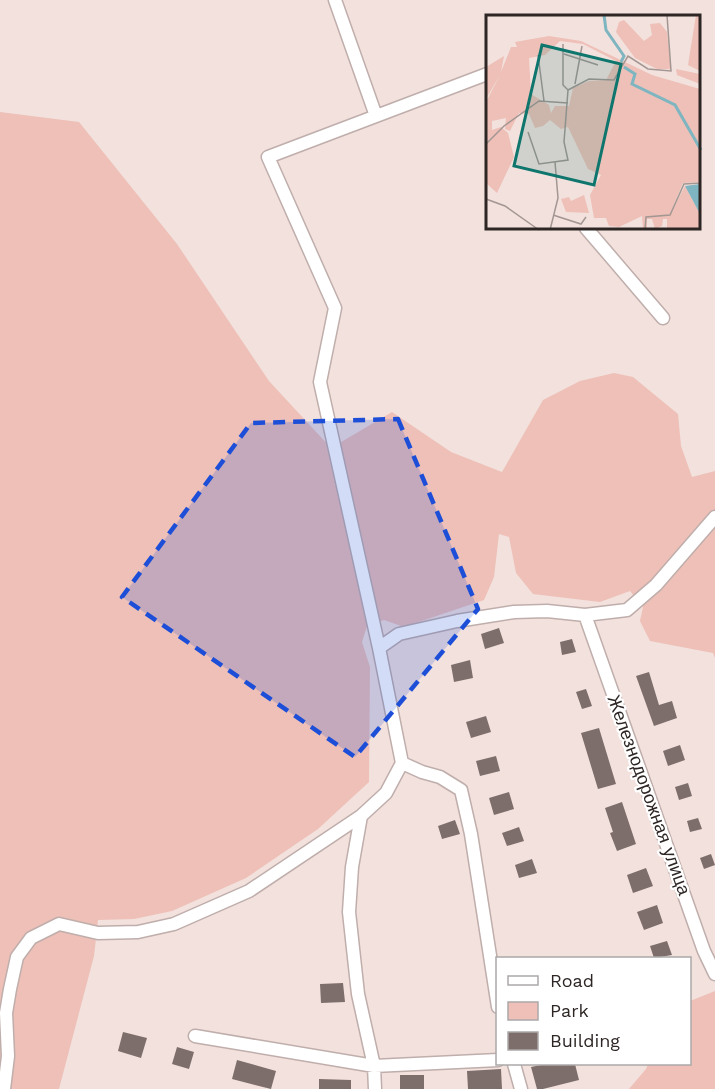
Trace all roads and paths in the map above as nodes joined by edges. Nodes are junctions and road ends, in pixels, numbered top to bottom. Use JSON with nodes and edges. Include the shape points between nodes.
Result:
{"nodes":[{"id":1,"x":335,"y":0,"type":"edge"},
{"id":2,"x":486,"y":74,"type":"edge"},
{"id":3,"x":376,"y":116,"type":"junction"},
{"id":4,"x":588,"y":230,"type":"edge"},
{"id":5,"x":663,"y":318,"type":"dead end"},
{"id":6,"x":715,"y":517,"type":"edge"},
{"id":7,"x":585,"y":615,"type":"junction"},
{"id":8,"x":379,"y":648,"type":"junction"},
{"id":9,"x":402,"y":763,"type":"junction"},
{"id":10,"x":361,"y":816,"type":"junction"},
{"id":11,"x":715,"y":974,"type":"edge"},
{"id":12,"x":496,"y":994,"type":"edge"},
{"id":13,"x":195,"y":1036,"type":"dead end"},
{"id":14,"x":496,"y":1060,"type":"edge"},
{"id":15,"x":514,"y":1065,"type":"edge"},
{"id":16,"x":374,"y":1066,"type":"junction"},
{"id":17,"x":4,"y":1089,"type":"edge"},
{"id":18,"x":375,"y":1089,"type":"edge"},
{"id":19,"x":521,"y":1089,"type":"edge"}],
"edges":[{"from":1,"to":3,"type":"street"},
{"from":2,"to":3,"type":"street"},
{"from":3,"to":8,"type":"street","via":[[268,157],[335,308],[320,382]]},
{"from":4,"to":5,"type":"street"},
{"from":6,"to":7,"type":"street","via":[[656,585],[627,610]]},
{"from":7,"to":8,"type":"street","via":[[514,612],[457,621],[399,634]]},
{"from":7,"to":11,"type":"street","name":"Железнодорожная улица"},
{"from":8,"to":9,"type":"street"},
{"from":9,"to":10,"type":"street","via":[[386,793]]},
{"from":9,"to":12,"type":"street","via":[[440,777],[461,790]]},
{"from":10,"to":16,"type":"street","via":[[352,867],[350,912],[358,994]]},
{"from":10,"to":17,"type":"street","via":[[249,891],[174,924],[138,932],[98,933],[59,924],[31,938],[17,957],[10,989]]},
{"from":13,"to":16,"type":"street"},
{"from":14,"to":16,"type":"street"},
{"from":15,"to":19,"type":"street"},
{"from":16,"to":18,"type":"street"}]}
